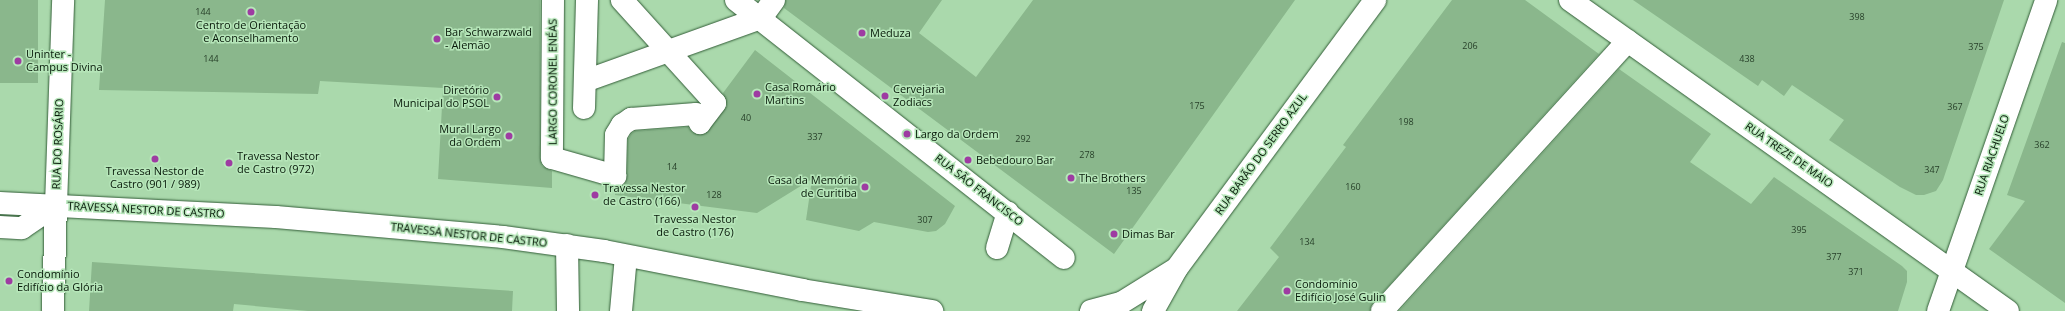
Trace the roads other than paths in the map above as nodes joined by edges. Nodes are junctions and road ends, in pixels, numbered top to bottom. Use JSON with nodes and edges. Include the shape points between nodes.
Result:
{"nodes":[{"id":1,"x":63,"y":0,"type":"edge"},
{"id":2,"x":553,"y":0,"type":"edge"},
{"id":3,"x":587,"y":0,"type":"edge"},
{"id":4,"x":622,"y":0,"type":"edge"},
{"id":5,"x":736,"y":0,"type":"edge"},
{"id":6,"x":774,"y":0,"type":"edge"},
{"id":7,"x":1375,"y":0,"type":"edge"},
{"id":8,"x":1570,"y":0,"type":"edge"},
{"id":9,"x":2046,"y":0,"type":"edge"},
{"id":10,"x":761,"y":18,"type":"junction"},
{"id":11,"x":1628,"y":41,"type":"junction"},
{"id":12,"x":585,"y":80,"type":"junction"},
{"id":13,"x":584,"y":108,"type":"dead end"},
{"id":14,"x":0,"y":203,"type":"edge"},
{"id":15,"x":56,"y":205,"type":"junction"},
{"id":16,"x":1008,"y":213,"type":"junction"},
{"id":17,"x":0,"y":227,"type":"edge"},
{"id":18,"x":568,"y":245,"type":"junction"},
{"id":19,"x":997,"y":248,"type":"dead end"},
{"id":20,"x":626,"y":256,"type":"junction"},
{"id":21,"x":1064,"y":258,"type":"dead end"},
{"id":22,"x":1177,"y":268,"type":"junction"},
{"id":23,"x":1952,"y":271,"type":"junction"},
{"id":24,"x":53,"y":311,"type":"edge"},
{"id":25,"x":568,"y":311,"type":"edge"},
{"id":26,"x":621,"y":311,"type":"edge"},
{"id":27,"x":932,"y":311,"type":"edge"},
{"id":28,"x":1091,"y":311,"type":"edge"},
{"id":29,"x":1154,"y":311,"type":"edge"},
{"id":30,"x":1382,"y":311,"type":"edge"},
{"id":31,"x":1938,"y":311,"type":"edge"},
{"id":32,"x":2008,"y":311,"type":"edge"}],
"edges":[{"from":1,"to":15,"type":"street","name":"RUA DO ROSÁRIO"},
{"from":2,"to":4,"type":"street","name":"LARGO CORONEL ENÉAS","via":[[552,158],[615,176],[616,135],[622,125],[631,119],[696,114],[700,123],[715,103]]},
{"from":3,"to":12,"type":"street"},
{"from":5,"to":10,"type":"street","name":"RUA SÃO FRANCISCO"},
{"from":6,"to":10,"type":"street"},
{"from":7,"to":22,"type":"street","name":"RUA BARÃO DO SERRO AZUL"},
{"from":8,"to":11,"type":"street","name":"RUA TREZE DE MAIO"},
{"from":9,"to":23,"type":"street","name":"RUA RIACHUELO"},
{"from":10,"to":12,"type":"street"},
{"from":10,"to":16,"type":"street","name":"RUA SÃO FRANCISCO"},
{"from":11,"to":23,"type":"street","name":"RUA TREZE DE MAIO"},
{"from":11,"to":30,"type":"street"},
{"from":12,"to":13,"type":"street"},
{"from":14,"to":15,"type":"street","name":"TRAVESSA NESTOR DE CASTRO"},
{"from":15,"to":17,"type":"street","via":[[22,228]]},
{"from":15,"to":18,"type":"street","name":"TRAVESSA NESTOR DE CASTRO","via":[[276,217],[439,230]]},
{"from":15,"to":24,"type":"street","name":"RUA DO ROSÁRIO"},
{"from":16,"to":19,"type":"street"},
{"from":16,"to":21,"type":"street","name":"RUA SÃO FRANCISCO"},
{"from":18,"to":20,"type":"street","name":"TRAVESSA NESTOR DE CASTRO"},
{"from":18,"to":25,"type":"street"},
{"from":20,"to":26,"type":"street"},
{"from":20,"to":27,"type":"street","name":"TRAVESSA NESTOR DE CASTRO","via":[[802,290]]},
{"from":22,"to":28,"type":"street","via":[[1121,303]]},
{"from":22,"to":29,"type":"street","name":"RUA BARÃO DO SERRO AZUL"},
{"from":23,"to":31,"type":"street","name":"RUA RIACHUELO"},
{"from":23,"to":32,"type":"street","name":"RUA TREZE DE MAIO"}]}
